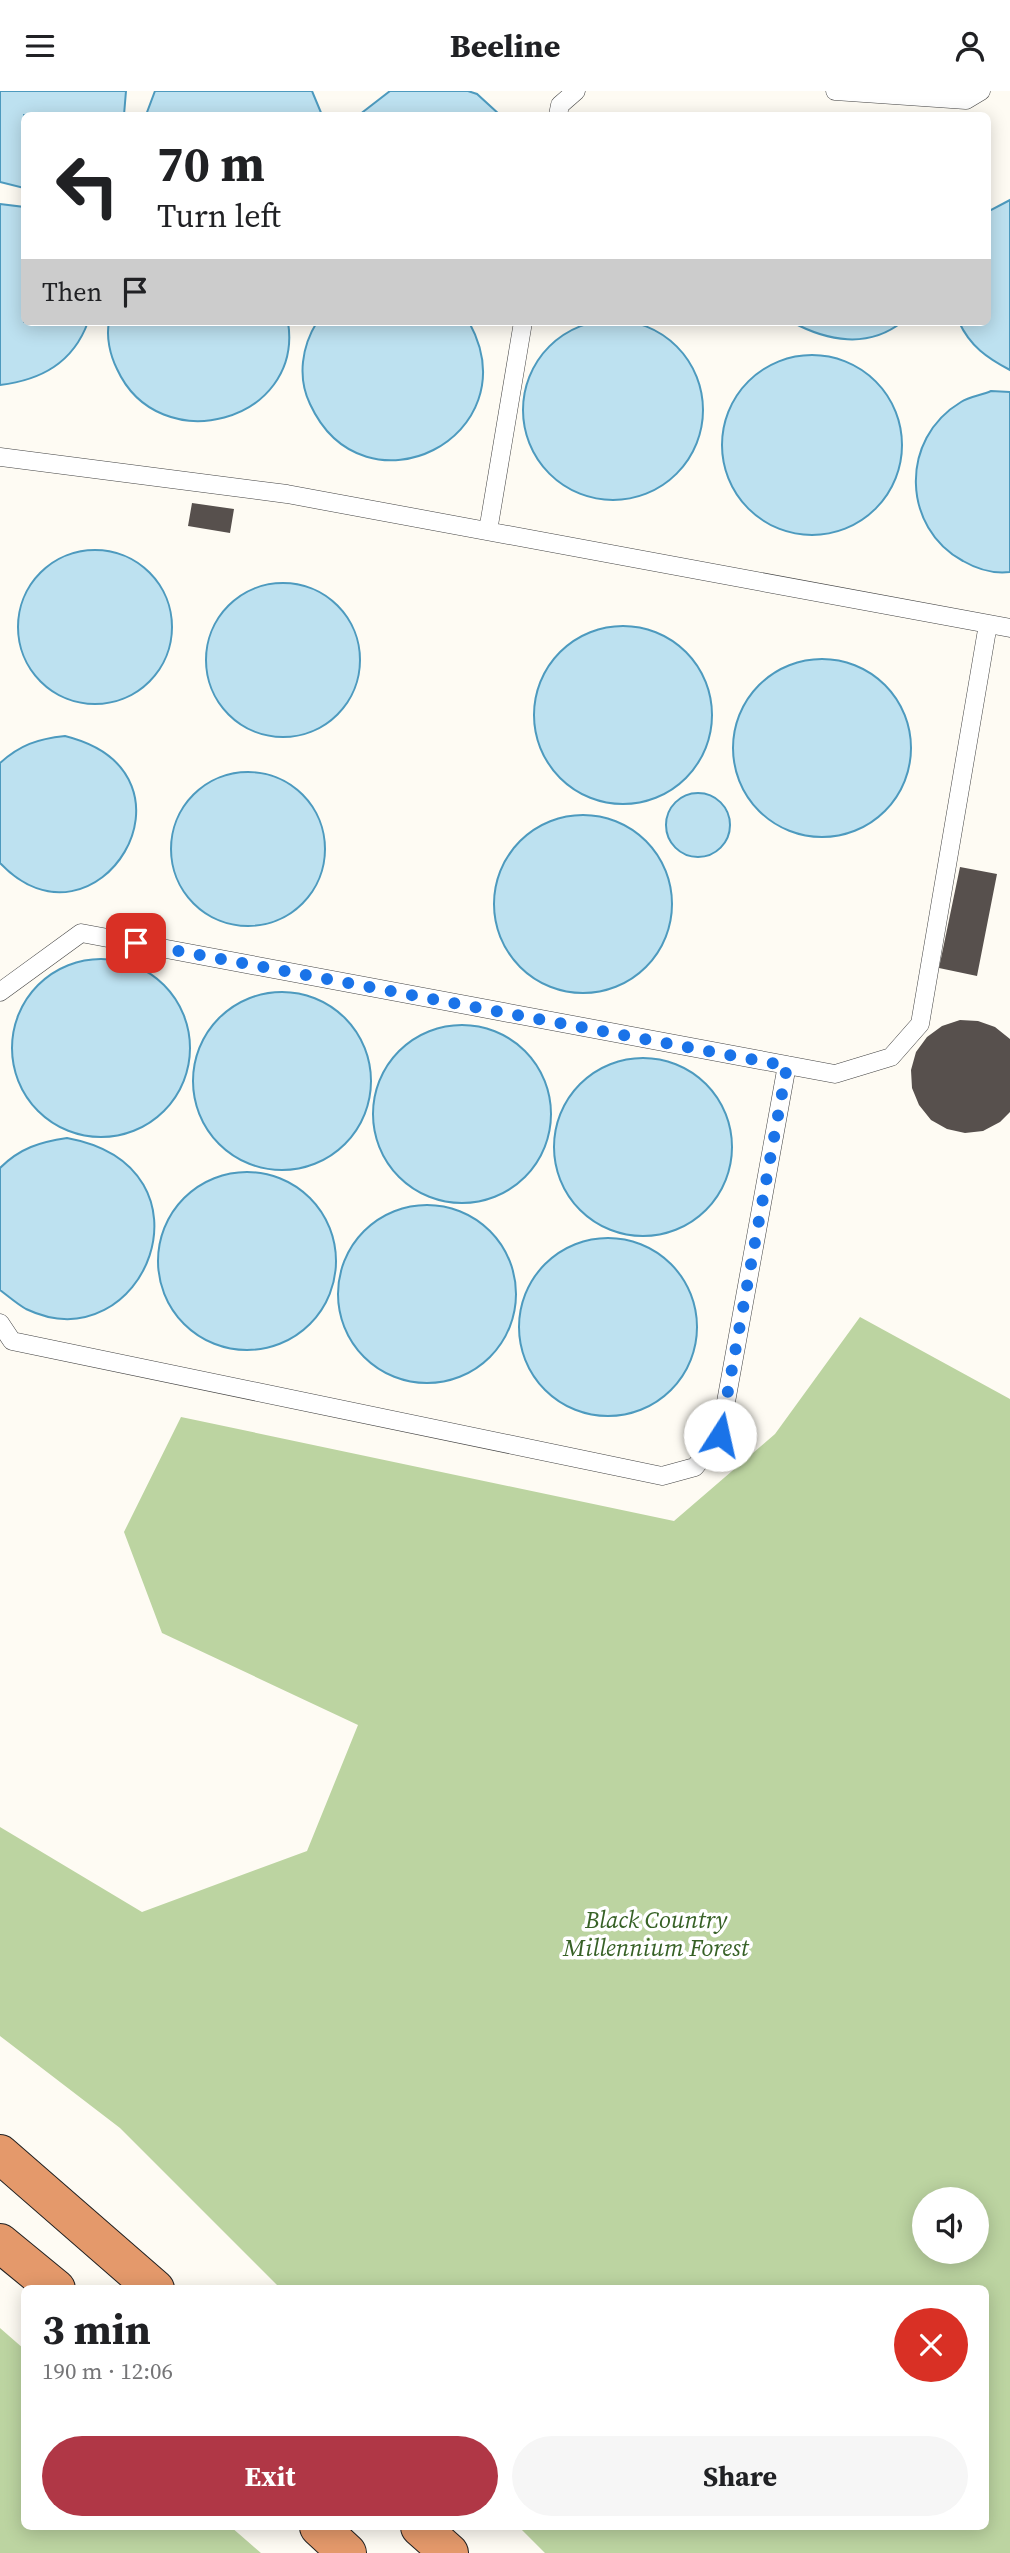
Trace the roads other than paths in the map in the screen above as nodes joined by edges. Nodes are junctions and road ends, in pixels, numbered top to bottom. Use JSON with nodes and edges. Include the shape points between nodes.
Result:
{"nodes":[{"id":1,"x":576,"y":91,"type":"edge"},
{"id":2,"x":835,"y":91,"type":"edge"},
{"id":3,"x":981,"y":91,"type":"edge"},
{"id":4,"x":559,"y":112,"type":"edge"},
{"id":5,"x":522,"y":326,"type":"edge"},
{"id":6,"x":0,"y":457,"type":"edge"},
{"id":7,"x":488,"y":531,"type":"junction"},
{"id":8,"x":988,"y":624,"type":"junction"},
{"id":9,"x":1010,"y":628,"type":"edge"},
{"id":10,"x":0,"y":992,"type":"edge"},
{"id":11,"x":787,"y":1066,"type":"junction"},
{"id":12,"x":0,"y":1323,"type":"edge"},
{"id":13,"x":0,"y":2154,"type":"edge"},
{"id":14,"x":0,"y":2243,"type":"edge"},
{"id":15,"x":51,"y":2285,"type":"edge"},
{"id":16,"x":150,"y":2285,"type":"edge"},
{"id":17,"x":322,"y":2530,"type":"edge"},
{"id":18,"x":423,"y":2530,"type":"edge"},
{"id":19,"x":347,"y":2553,"type":"edge"},
{"id":20,"x":449,"y":2553,"type":"edge"}],
"edges":[{"from":1,"to":4,"type":"lane"},
{"from":2,"to":3,"type":"lane","via":[[965,100]]},
{"from":5,"to":7,"type":"lane"},
{"from":6,"to":7,"type":"lane","via":[[287,494]]},
{"from":7,"to":8,"type":"lane"},
{"from":8,"to":9,"type":"lane"},
{"from":8,"to":11,"type":"lane","via":[[920,1024],[891,1056],[835,1075]]},
{"from":10,"to":11,"type":"lane","via":[[82,933]]},
{"from":11,"to":12,"type":"lane","via":[[720,1435],[695,1467],[662,1476],[39,1347],[12,1341]]},
{"from":13,"to":16,"type":"highway"},
{"from":14,"to":15,"type":"highway"},
{"from":17,"to":19,"type":"highway"},
{"from":18,"to":20,"type":"highway"}]}
